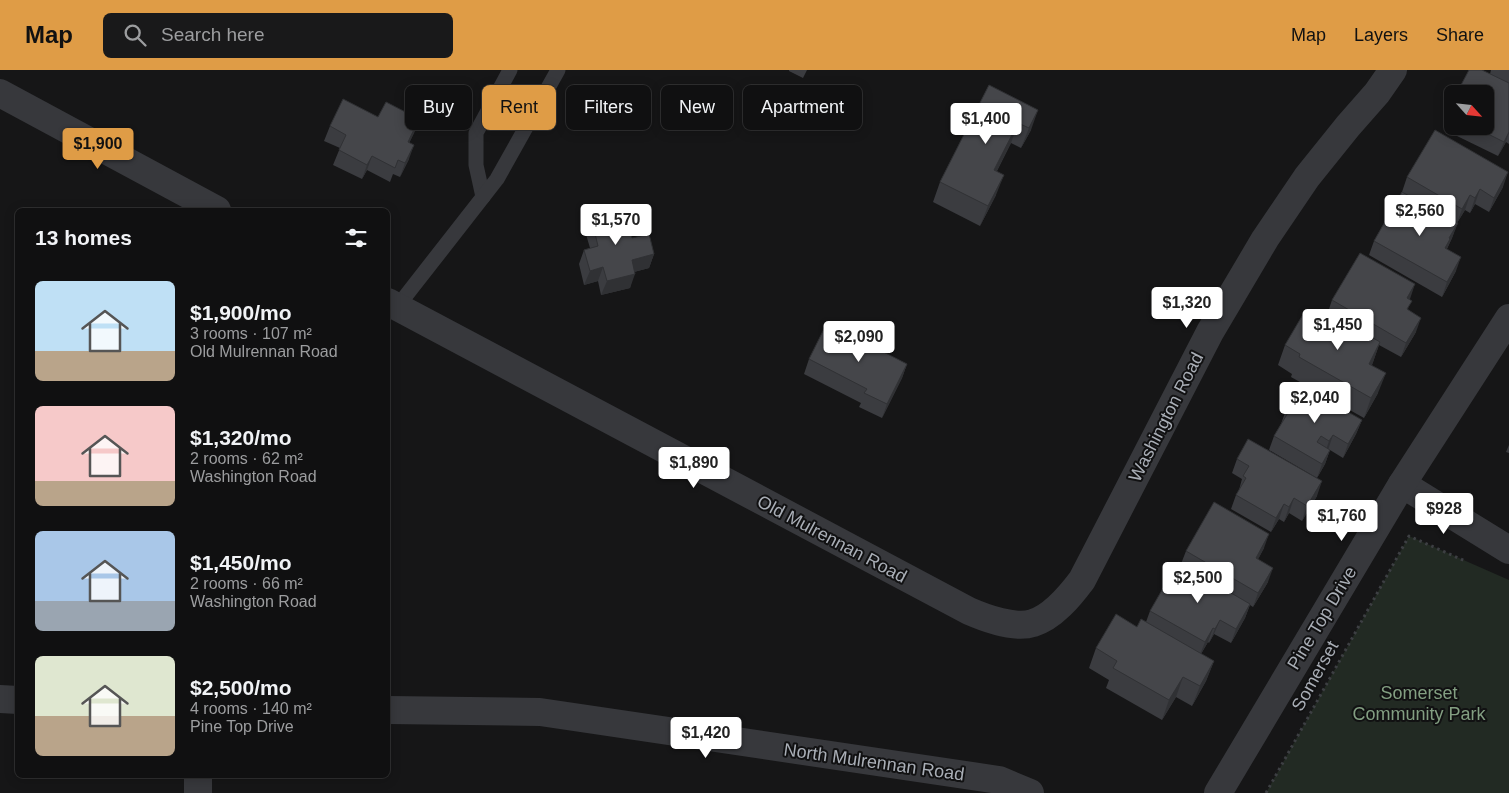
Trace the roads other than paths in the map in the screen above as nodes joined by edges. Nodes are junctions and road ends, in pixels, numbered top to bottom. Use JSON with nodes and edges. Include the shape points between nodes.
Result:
{"nodes":[{"id":1,"x":510,"y":70,"type":"edge"},
{"id":2,"x":558,"y":70,"type":"edge"},
{"id":3,"x":1393,"y":70,"type":"edge"},
{"id":4,"x":0,"y":93,"type":"edge"},
{"id":5,"x":483,"y":197,"type":"junction"},
{"id":6,"x":213,"y":208,"type":"edge"},
{"id":7,"x":392,"y":305,"type":"edge"},
{"id":8,"x":1509,"y":318,"type":"edge"},
{"id":9,"x":1402,"y":484,"type":"junction"},
{"id":10,"x":1509,"y":550,"type":"edge"},
{"id":11,"x":1016,"y":624,"type":"joint"},
{"id":12,"x":0,"y":699,"type":"edge"},
{"id":13,"x":15,"y":700,"type":"edge"},
{"id":14,"x":390,"y":710,"type":"edge"},
{"id":15,"x":198,"y":778,"type":"edge"},
{"id":16,"x":198,"y":793,"type":"edge"},
{"id":17,"x":1030,"y":793,"type":"edge"},
{"id":18,"x":1218,"y":793,"type":"edge"}],
"edges":[{"from":1,"to":5,"type":"lane","via":[[476,133],[476,165]]},
{"from":2,"to":5,"type":"lane","via":[[497,179]]},
{"from":3,"to":11,"type":"street","name":"Washington Road","via":[[1307,177],[1260,248],[1210,332],[1082,580],[1067,600],[1049,614],[1032,624]]},
{"from":4,"to":6,"type":"street"},
{"from":5,"to":7,"type":"lane"},
{"from":7,"to":11,"type":"street","name":"Old Mulrennan Road","via":[[968,611],[995,621]]},
{"from":8,"to":9,"type":"street","name":"Pine Top Drive"},
{"from":9,"to":10,"type":"street"},
{"from":9,"to":18,"type":"street","name":"Pine Top Drive"},
{"from":12,"to":13,"type":"street"},
{"from":14,"to":17,"type":"street","name":"North Mulrennan Road","via":[[540,712],[999,780]]},
{"from":15,"to":16,"type":"street"}]}
